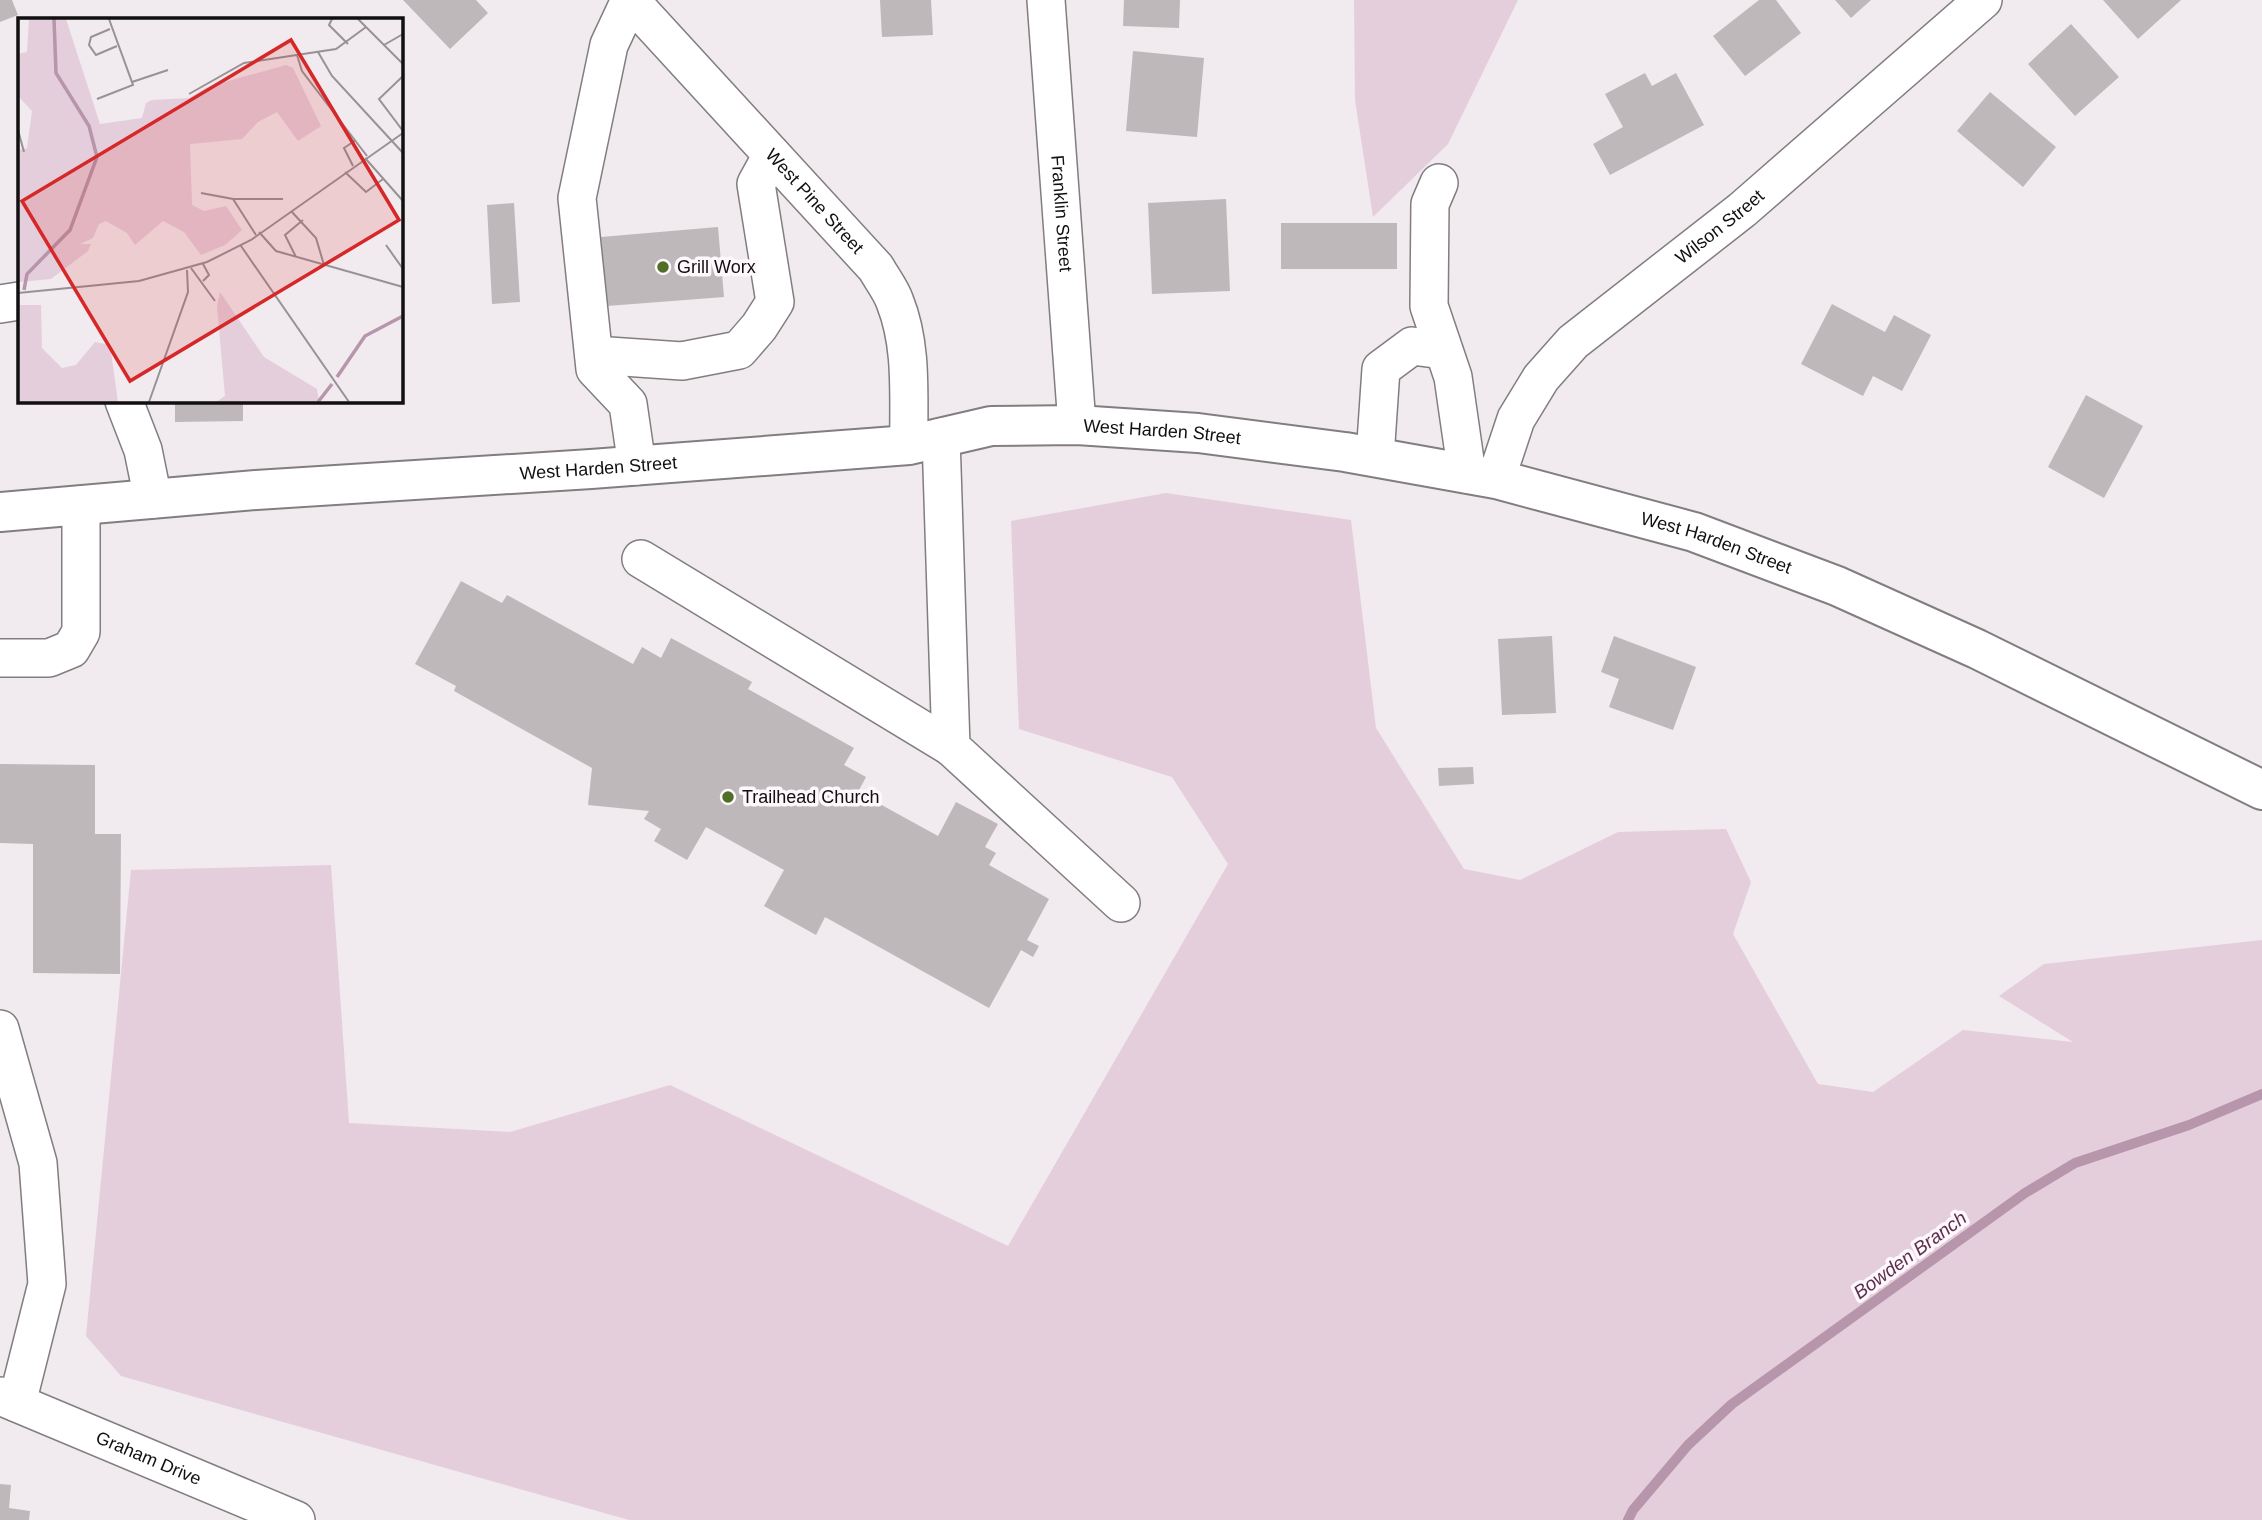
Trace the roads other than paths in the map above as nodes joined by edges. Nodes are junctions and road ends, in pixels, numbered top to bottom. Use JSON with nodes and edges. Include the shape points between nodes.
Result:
{"nodes":[{"id":1,"x":630,"y":0,"type":"edge"},
{"id":2,"x":1046,"y":0,"type":"edge"},
{"id":3,"x":1983,"y":0,"type":"edge"},
{"id":4,"x":772,"y":155,"type":"junction"},
{"id":5,"x":1439,"y":183,"type":"dead end"},
{"id":6,"x":18,"y":301,"type":"edge"},
{"id":7,"x":0,"y":304,"type":"edge"},
{"id":8,"x":1444,"y":350,"type":"junction"},
{"id":9,"x":594,"y":355,"type":"junction"},
{"id":10,"x":124,"y":402,"type":"edge"},
{"id":11,"x":1077,"y":425,"type":"junction"},
{"id":12,"x":925,"y":441,"type":"junction"},
{"id":13,"x":1376,"y":457,"type":"junction"},
{"id":14,"x":637,"y":466,"type":"junction"},
{"id":15,"x":1481,"y":477,"type":"junction"},
{"id":16,"x":152,"y":499,"type":"junction"},
{"id":17,"x":81,"y":505,"type":"junction"},
{"id":18,"x":0,"y":512,"type":"edge"},
{"id":19,"x":642,"y":559,"type":"dead end"},
{"id":20,"x":0,"y":658,"type":"edge"},
{"id":21,"x":951,"y":747,"type":"junction"},
{"id":22,"x":2262,"y":790,"type":"edge"},
{"id":23,"x":1121,"y":903,"type":"dead end"},
{"id":24,"x":0,"y":1029,"type":"edge"},
{"id":25,"x":9,"y":1399,"type":"edge"},
{"id":26,"x":296,"y":1520,"type":"edge"}],
"edges":[{"from":1,"to":4,"type":"street","name":"West Pine Street"},
{"from":1,"to":9,"type":"street","via":[[609,45],[577,198]]},
{"from":2,"to":11,"type":"street","name":"Franklin Street"},
{"from":3,"to":15,"type":"street","name":"Wilson Street","via":[[1742,211],[1573,342],[1541,378]]},
{"from":4,"to":9,"type":"street","via":[[756,184],[775,302],[739,350],[682,361]]},
{"from":4,"to":12,"type":"street","name":"West Pine Street","via":[[876,268],[895,300]]},
{"from":5,"to":8,"type":"street","via":[[1430,204],[1429,306]]},
{"from":6,"to":7,"type":"street"},
{"from":8,"to":13,"type":"street","via":[[1412,346],[1381,369]]},
{"from":8,"to":15,"type":"street"},
{"from":9,"to":14,"type":"street","via":[[595,369],[628,404]]},
{"from":10,"to":16,"type":"street","via":[[143,450]]},
{"from":11,"to":12,"type":"main road","name":"West Harden Street","via":[[991,425]]},
{"from":11,"to":13,"type":"main road","name":"West Harden Street","via":[[1198,433]]},
{"from":12,"to":14,"type":"main road","name":"West Harden Street"},
{"from":12,"to":21,"type":"street","name":"West Pine Street"},
{"from":13,"to":15,"type":"main road","name":"West Harden Street"},
{"from":14,"to":16,"type":"main road","name":"West Harden Street"},
{"from":15,"to":22,"type":"main road","name":"West Harden Street","via":[[1695,532],[1837,586],[1977,649]]},
{"from":16,"to":17,"type":"main road","name":"West Harden Street"},
{"from":17,"to":18,"type":"main road","name":"West Harden Street"},
{"from":17,"to":20,"type":"street","via":[[81,632],[71,649],[49,658]]},
{"from":19,"to":21,"type":"street"},
{"from":21,"to":23,"type":"street"},
{"from":24,"to":25,"type":"street","via":[[38,1163],[47,1284]]},
{"from":25,"to":26,"type":"street","name":"Graham Drive"}]}
